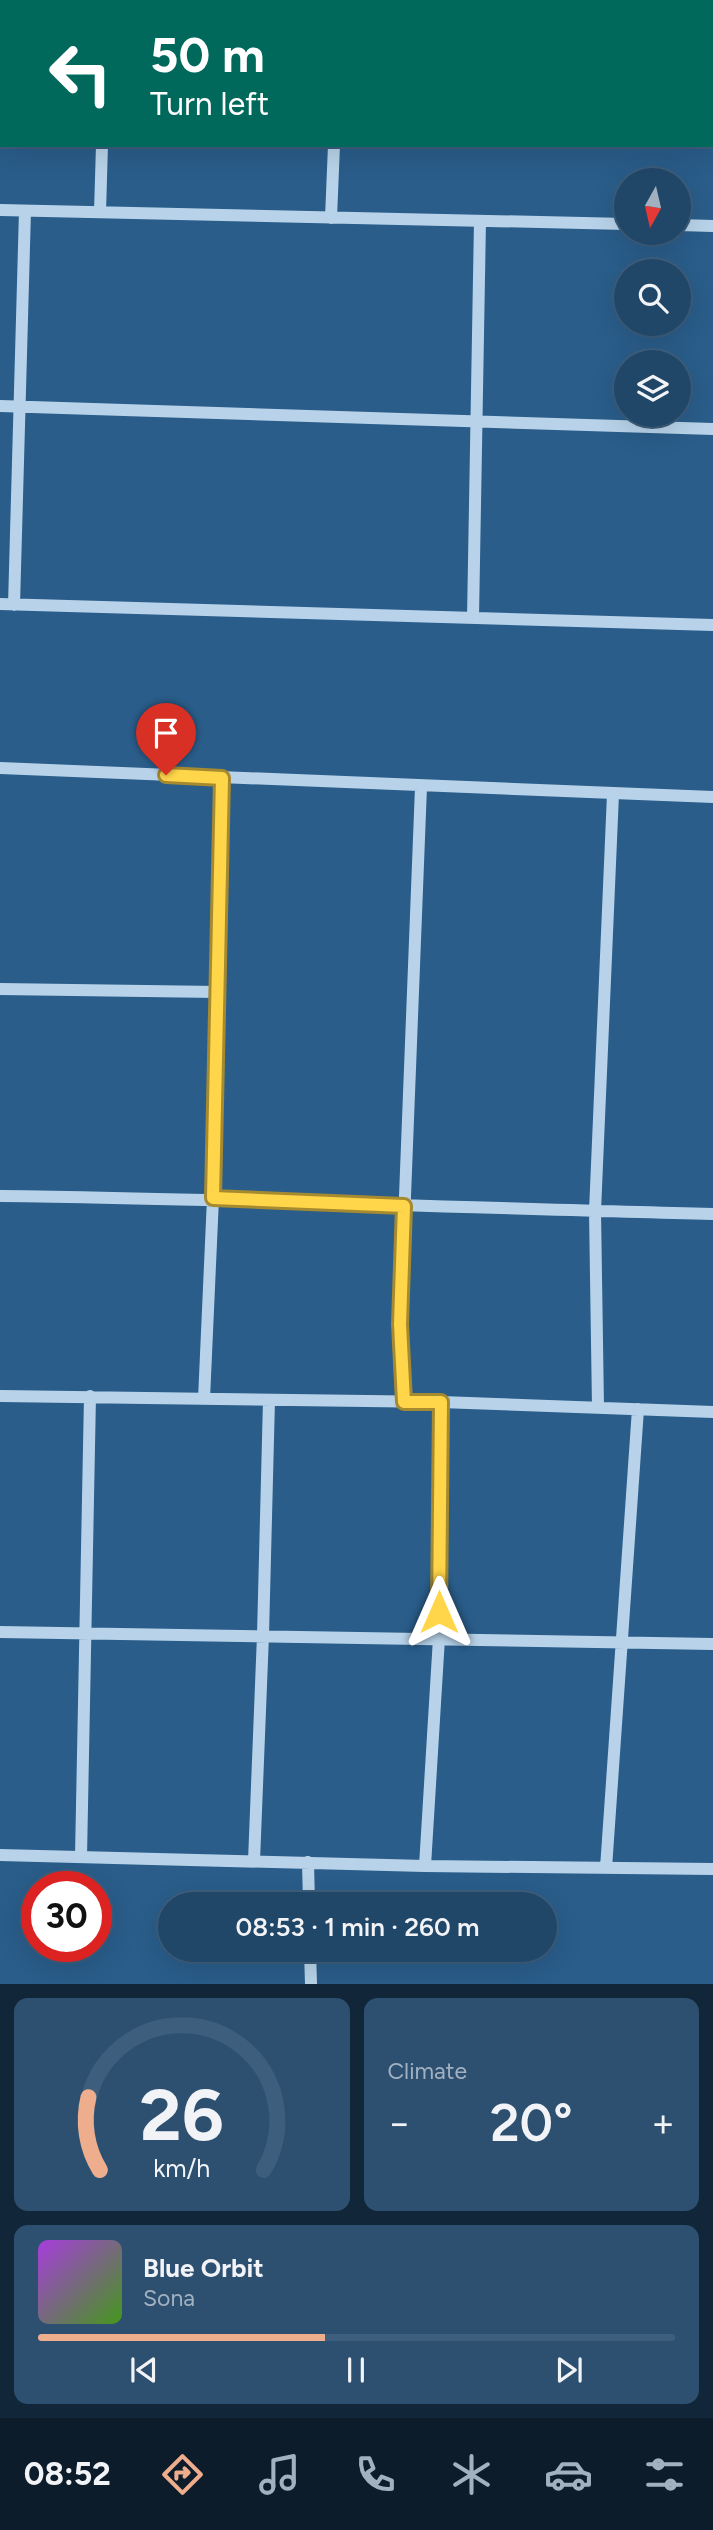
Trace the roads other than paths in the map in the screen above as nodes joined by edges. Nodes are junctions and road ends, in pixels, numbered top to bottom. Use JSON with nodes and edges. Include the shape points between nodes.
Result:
{"nodes":[{"id":1,"x":102,"y":147,"type":"edge"},
{"id":2,"x":334,"y":147,"type":"edge"},
{"id":3,"x":0,"y":210,"type":"edge"},
{"id":4,"x":25,"y":211,"type":"junction"},
{"id":5,"x":100,"y":212,"type":"junction"},
{"id":6,"x":331,"y":218,"type":"junction"},
{"id":7,"x":480,"y":221,"type":"junction"},
{"id":8,"x":614,"y":224,"type":"edge"},
{"id":9,"x":691,"y":225,"type":"edge"},
{"id":10,"x":713,"y":226,"type":"edge"},
{"id":11,"x":0,"y":406,"type":"edge"},
{"id":12,"x":19,"y":406,"type":"junction"},
{"id":13,"x":476,"y":421,"type":"junction"},
{"id":14,"x":713,"y":429,"type":"edge"},
{"id":15,"x":0,"y":604,"type":"edge"},
{"id":16,"x":14,"y":604,"type":"junction"},
{"id":17,"x":473,"y":618,"type":"junction"},
{"id":18,"x":713,"y":625,"type":"edge"},
{"id":19,"x":0,"y":768,"type":"edge"},
{"id":20,"x":222,"y":778,"type":"junction"},
{"id":21,"x":421,"y":787,"type":"junction"},
{"id":22,"x":613,"y":794,"type":"junction"},
{"id":23,"x":713,"y":797,"type":"edge"},
{"id":24,"x":0,"y":989,"type":"edge"},
{"id":25,"x":217,"y":992,"type":"junction"},
{"id":26,"x":0,"y":1196,"type":"edge"},
{"id":27,"x":213,"y":1198,"type":"junction"},
{"id":28,"x":404,"y":1206,"type":"junction"},
{"id":29,"x":595,"y":1211,"type":"junction"},
{"id":30,"x":713,"y":1214,"type":"edge"},
{"id":31,"x":0,"y":1396,"type":"edge"},
{"id":32,"x":90,"y":1396,"type":"junction"},
{"id":33,"x":204,"y":1399,"type":"junction"},
{"id":34,"x":269,"y":1400,"type":"junction"},
{"id":35,"x":404,"y":1402,"type":"junction"},
{"id":36,"x":441,"y":1402,"type":"junction"},
{"id":37,"x":598,"y":1407,"type":"junction"},
{"id":38,"x":638,"y":1409,"type":"junction"},
{"id":39,"x":713,"y":1412,"type":"edge"},
{"id":40,"x":0,"y":1632,"type":"edge"},
{"id":41,"x":84,"y":1632,"type":"junction"},
{"id":42,"x":263,"y":1635,"type":"junction"},
{"id":43,"x":439,"y":1638,"type":"junction"},
{"id":44,"x":622,"y":1642,"type":"junction"},
{"id":45,"x":713,"y":1644,"type":"edge"},
{"id":46,"x":0,"y":1855,"type":"edge"},
{"id":47,"x":81,"y":1857,"type":"junction"},
{"id":48,"x":254,"y":1861,"type":"junction"},
{"id":49,"x":308,"y":1862,"type":"junction"},
{"id":50,"x":425,"y":1866,"type":"junction"},
{"id":51,"x":606,"y":1868,"type":"junction"},
{"id":52,"x":713,"y":1869,"type":"edge"},
{"id":53,"x":309,"y":1892,"type":"edge"},
{"id":54,"x":310,"y":1962,"type":"edge"},
{"id":55,"x":311,"y":1984,"type":"edge"}],
"edges":[{"from":1,"to":5,"type":"street"},
{"from":2,"to":6,"type":"street"},
{"from":3,"to":4,"type":"street"},
{"from":4,"to":5,"type":"street"},
{"from":4,"to":12,"type":"street"},
{"from":5,"to":6,"type":"street"},
{"from":6,"to":7,"type":"street"},
{"from":7,"to":8,"type":"street"},
{"from":7,"to":13,"type":"street"},
{"from":9,"to":10,"type":"street"},
{"from":11,"to":12,"type":"street"},
{"from":12,"to":13,"type":"street"},
{"from":12,"to":16,"type":"street"},
{"from":13,"to":14,"type":"street"},
{"from":13,"to":17,"type":"street"},
{"from":15,"to":16,"type":"street"},
{"from":16,"to":17,"type":"street"},
{"from":17,"to":18,"type":"street"},
{"from":19,"to":20,"type":"street"},
{"from":20,"to":21,"type":"street"},
{"from":20,"to":25,"type":"street"},
{"from":21,"to":22,"type":"street"},
{"from":21,"to":28,"type":"street"},
{"from":22,"to":23,"type":"street"},
{"from":22,"to":29,"type":"street"},
{"from":24,"to":25,"type":"street"},
{"from":25,"to":27,"type":"street"},
{"from":26,"to":27,"type":"street"},
{"from":27,"to":28,"type":"street"},
{"from":27,"to":33,"type":"street"},
{"from":28,"to":29,"type":"street"},
{"from":28,"to":35,"type":"street","via":[[400,1324]]},
{"from":29,"to":30,"type":"street"},
{"from":29,"to":37,"type":"street"},
{"from":31,"to":32,"type":"street"},
{"from":32,"to":33,"type":"street"},
{"from":32,"to":41,"type":"street"},
{"from":33,"to":34,"type":"street"},
{"from":34,"to":35,"type":"street"},
{"from":34,"to":42,"type":"street"},
{"from":35,"to":36,"type":"street"},
{"from":36,"to":37,"type":"street"},
{"from":36,"to":43,"type":"street"},
{"from":37,"to":38,"type":"street"},
{"from":38,"to":39,"type":"street"},
{"from":38,"to":44,"type":"street"},
{"from":40,"to":41,"type":"street"},
{"from":41,"to":42,"type":"street"},
{"from":41,"to":47,"type":"street"},
{"from":42,"to":43,"type":"street"},
{"from":42,"to":48,"type":"street"},
{"from":43,"to":44,"type":"street"},
{"from":43,"to":50,"type":"street"},
{"from":44,"to":45,"type":"street"},
{"from":44,"to":51,"type":"street"},
{"from":46,"to":47,"type":"street"},
{"from":47,"to":48,"type":"street"},
{"from":48,"to":49,"type":"street"},
{"from":49,"to":50,"type":"street"},
{"from":49,"to":53,"type":"street"},
{"from":50,"to":51,"type":"street"},
{"from":51,"to":52,"type":"street"},
{"from":54,"to":55,"type":"street"}]}
